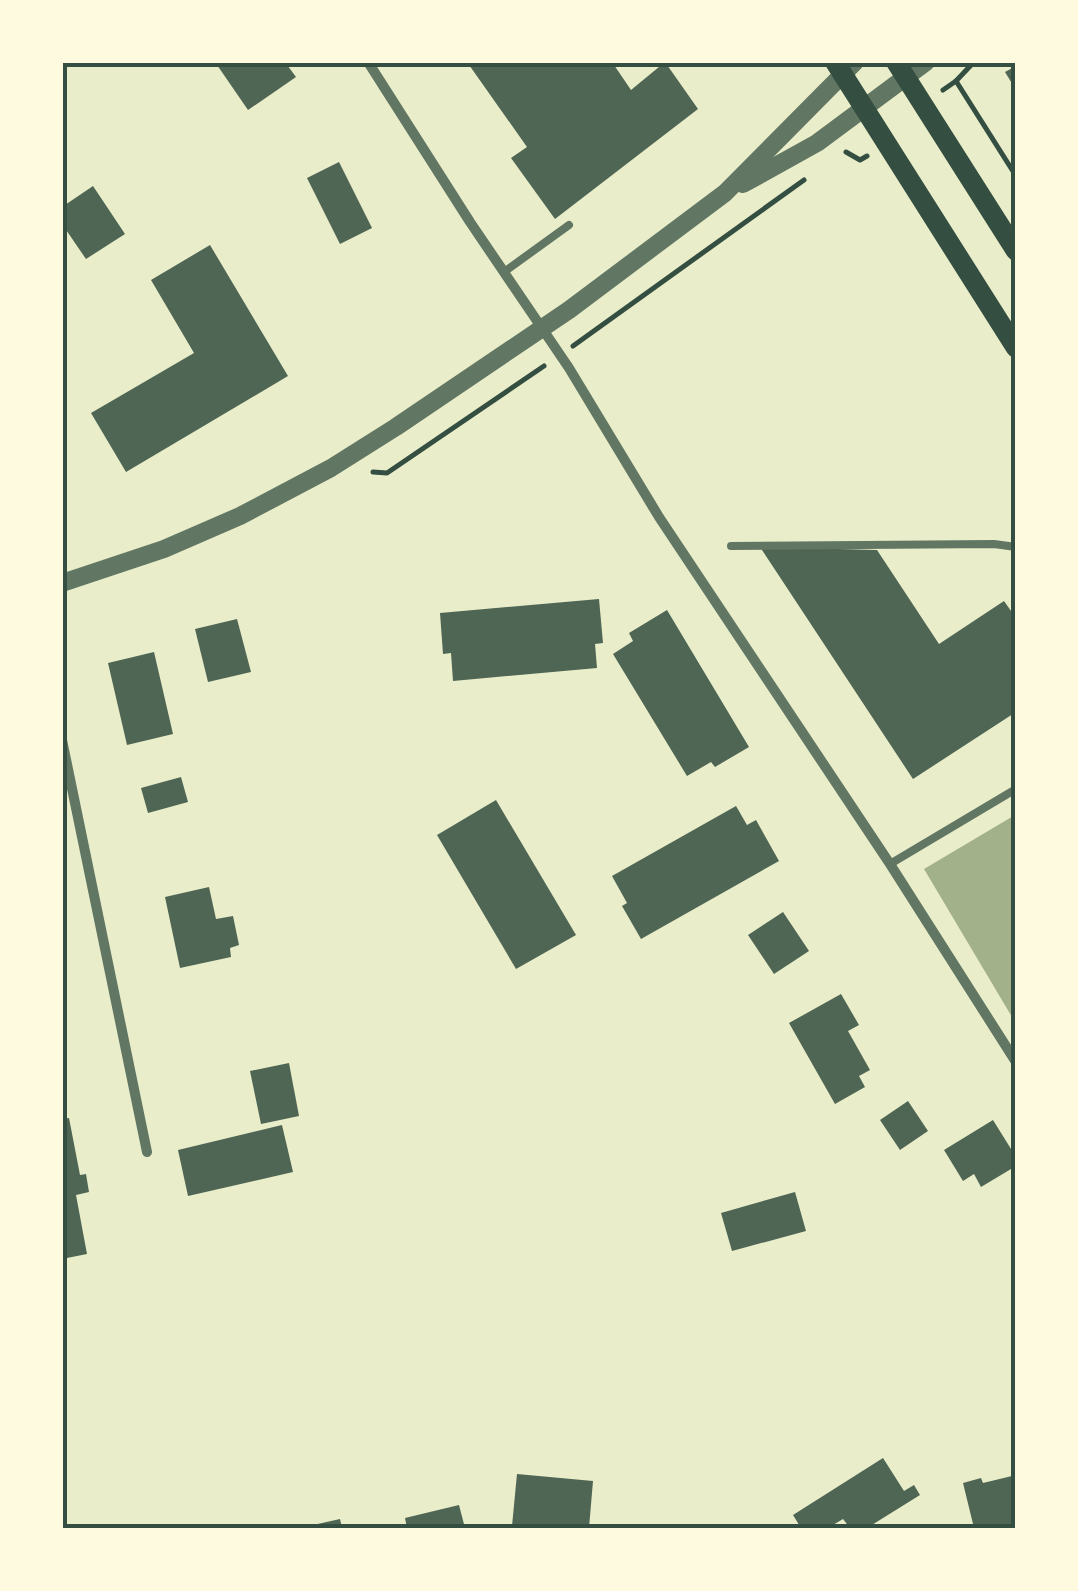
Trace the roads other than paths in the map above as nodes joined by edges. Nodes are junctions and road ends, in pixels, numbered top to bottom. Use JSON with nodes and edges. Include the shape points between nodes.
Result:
{"nodes":[{"id":1,"x":368,"y":62,"type":"edge"},
{"id":2,"x":926,"y":62,"type":"edge"},
{"id":3,"x":844,"y":67,"type":"edge"},
{"id":4,"x":901,"y":70,"type":"edge"},
{"id":5,"x":865,"y":108,"type":"junction"},
{"id":6,"x":725,"y":193,"type":"junction"},
{"id":7,"x":569,"y":225,"type":"dead end"},
{"id":8,"x":1016,"y":252,"type":"edge"},
{"id":9,"x":504,"y":272,"type":"junction"},
{"id":10,"x":542,"y":328,"type":"junction"},
{"id":11,"x":1016,"y":348,"type":"edge"},
{"id":12,"x":731,"y":546,"type":"dead end"},
{"id":13,"x":1016,"y":547,"type":"edge"},
{"id":14,"x":62,"y":583,"type":"edge"},
{"id":15,"x":62,"y":740,"type":"edge"},
{"id":16,"x":1016,"y":789,"type":"edge"},
{"id":17,"x":890,"y":864,"type":"junction"},
{"id":18,"x":1016,"y":1062,"type":"edge"},
{"id":19,"x":148,"y":1152,"type":"dead end"}],
"edges":[{"from":1,"to":9,"type":"street"},
{"from":2,"to":4,"type":"street"},
{"from":3,"to":5,"type":"main road"},
{"from":3,"to":6,"type":"street"},
{"from":4,"to":5,"type":"street"},
{"from":4,"to":8,"type":"main road"},
{"from":5,"to":6,"type":"street","via":[[817,144]]},
{"from":5,"to":11,"type":"main road"},
{"from":6,"to":10,"type":"street"},
{"from":7,"to":9,"type":"lane"},
{"from":9,"to":10,"type":"street"},
{"from":10,"to":14,"type":"street","via":[[292,489],[187,540]]},
{"from":10,"to":17,"type":"street"},
{"from":12,"to":13,"type":"lane"},
{"from":15,"to":19,"type":"street"},
{"from":16,"to":17,"type":"lane"},
{"from":17,"to":18,"type":"street"}]}
